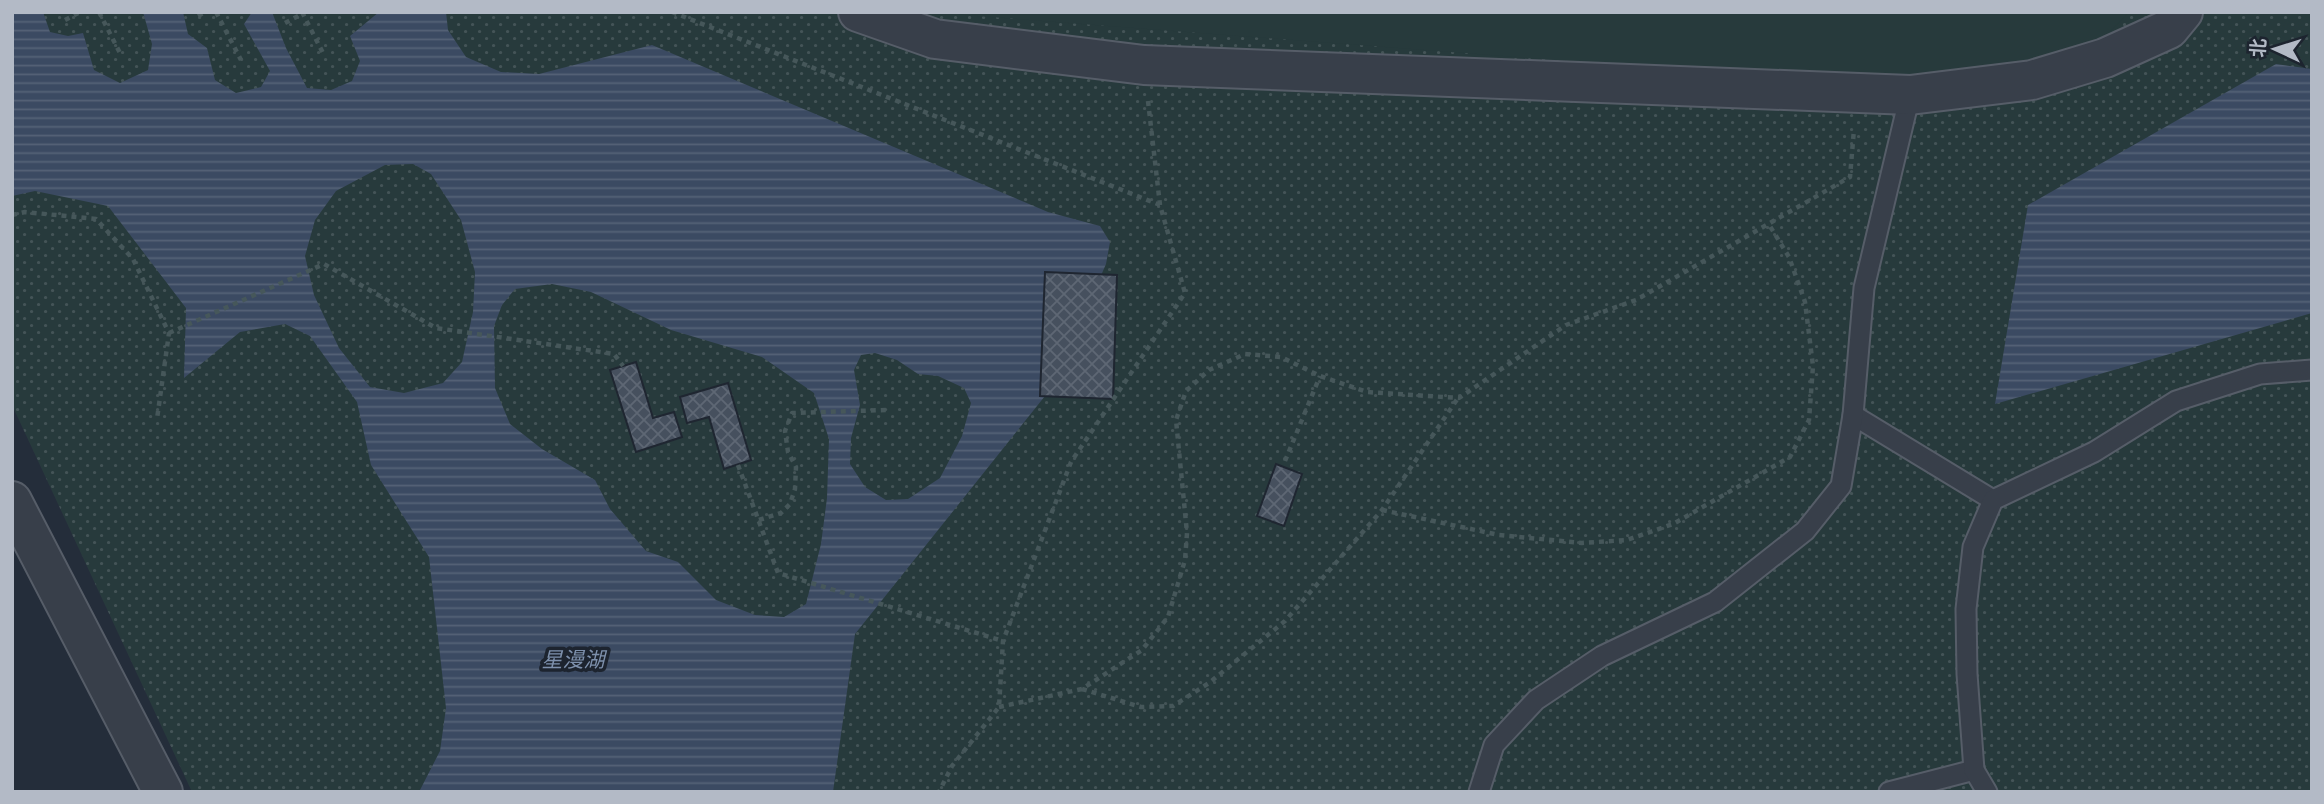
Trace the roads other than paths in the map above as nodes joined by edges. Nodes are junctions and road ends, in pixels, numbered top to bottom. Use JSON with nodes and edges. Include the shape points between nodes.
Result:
{"nodes":[{"id":1,"x":858,"y":12,"type":"edge"},
{"id":2,"x":2183,"y":12,"type":"edge"},
{"id":3,"x":1910,"y":96,"type":"junction"},
{"id":4,"x":2312,"y":370,"type":"edge"},
{"id":5,"x":1853,"y":415,"type":"junction"},
{"id":6,"x":1993,"y":500,"type":"junction"},
{"id":7,"x":12,"y":501,"type":"edge"},
{"id":8,"x":1974,"y":770,"type":"junction"},
{"id":9,"x":163,"y":792,"type":"edge"},
{"id":10,"x":1479,"y":792,"type":"edge"},
{"id":11,"x":1889,"y":792,"type":"edge"},
{"id":12,"x":1987,"y":792,"type":"edge"}],
"edges":[{"from":1,"to":3,"type":"street","via":[[935,39],[1144,65]]},
{"from":2,"to":3,"type":"street","via":[[2169,29],[2105,58],[2032,80]]},
{"from":3,"to":5,"type":"lane","via":[[1864,288]]},
{"from":4,"to":6,"type":"lane","via":[[2260,374],[2176,401],[2094,453]]},
{"from":5,"to":6,"type":"lane"},
{"from":5,"to":10,"type":"lane","via":[[1841,486],[1805,531],[1714,602],[1602,656],[1535,700],[1494,745]]},
{"from":6,"to":8,"type":"lane","via":[[1973,547],[1966,609]]},
{"from":7,"to":9,"type":"street"},
{"from":8,"to":11,"type":"lane"},
{"from":8,"to":12,"type":"lane"}]}
